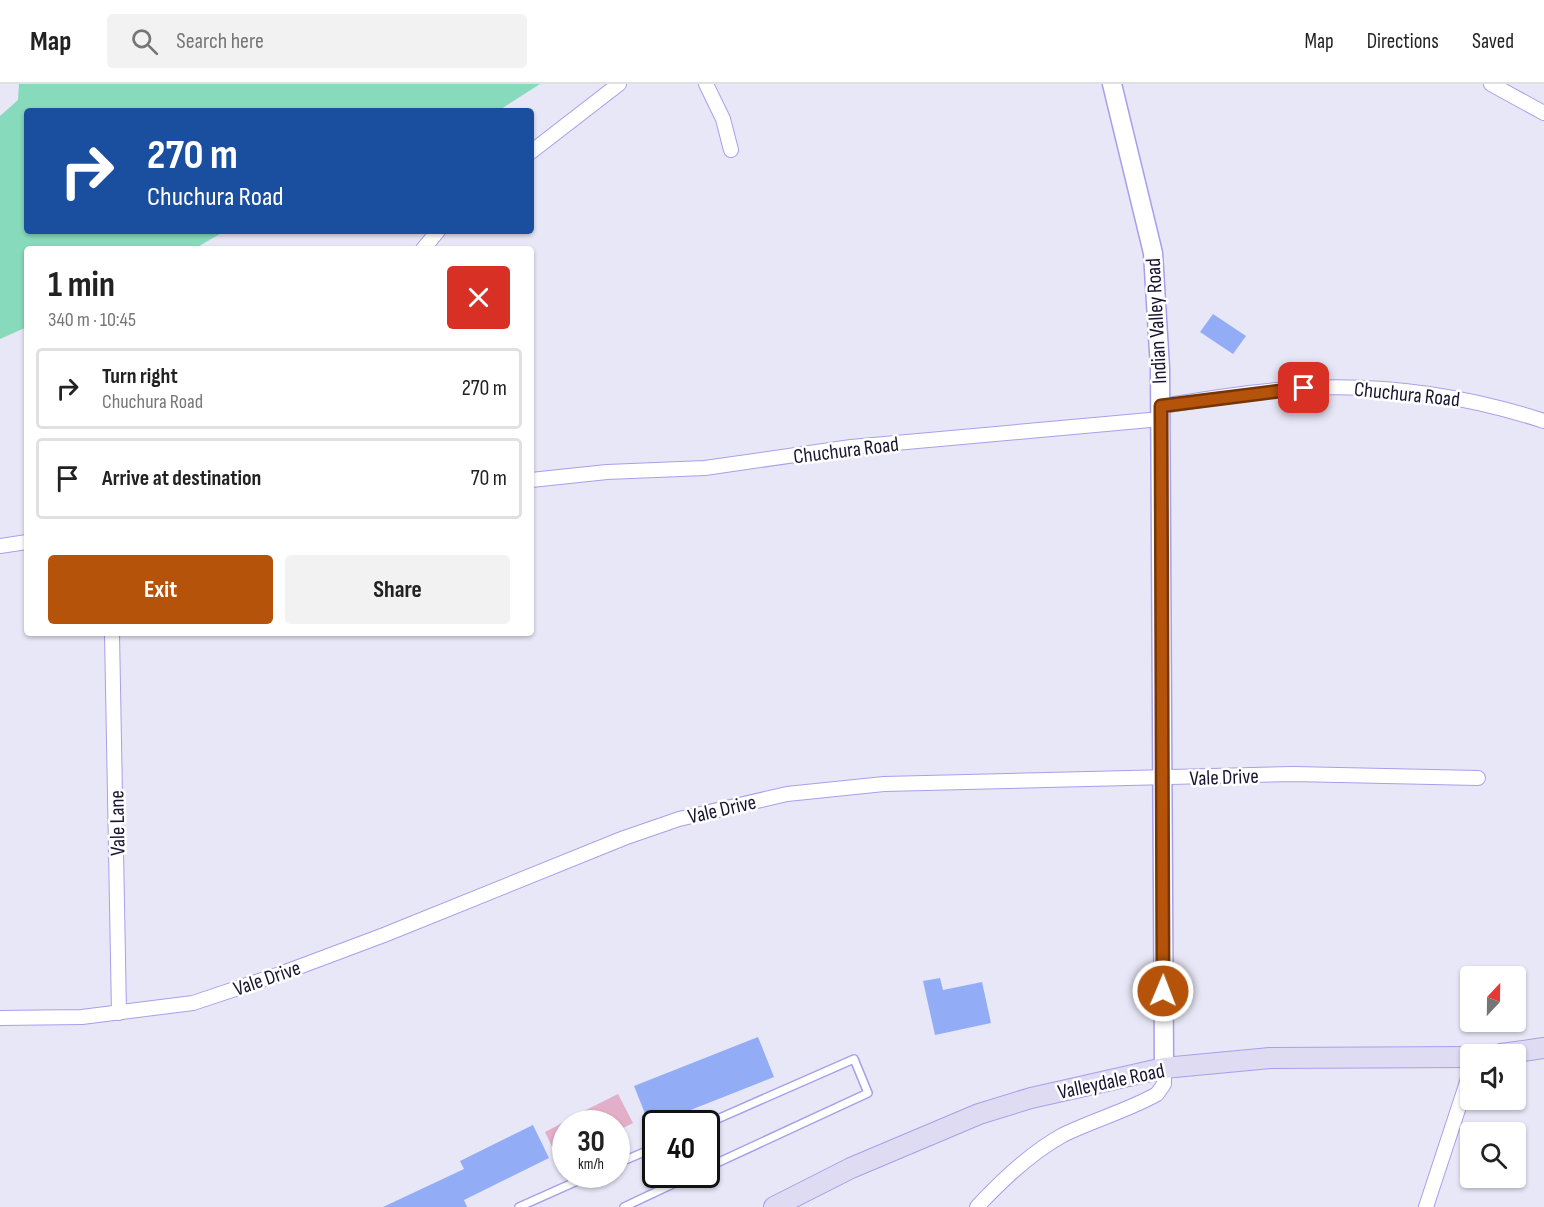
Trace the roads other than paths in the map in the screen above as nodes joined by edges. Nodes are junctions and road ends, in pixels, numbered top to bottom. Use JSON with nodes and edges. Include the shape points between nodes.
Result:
{"nodes":[{"id":1,"x":619,"y":84,"type":"edge"},
{"id":2,"x":706,"y":84,"type":"edge"},
{"id":3,"x":1112,"y":84,"type":"edge"},
{"id":4,"x":1491,"y":84,"type":"edge"},
{"id":5,"x":1544,"y":113,"type":"edge"},
{"id":6,"x":534,"y":150,"type":"edge"},
{"id":7,"x":731,"y":150,"type":"dead end"},
{"id":8,"x":436,"y":234,"type":"edge"},
{"id":9,"x":426,"y":246,"type":"edge"},
{"id":10,"x":1161,"y":412,"type":"junction"},
{"id":11,"x":1544,"y":421,"type":"edge"},
{"id":12,"x":534,"y":480,"type":"edge"},
{"id":13,"x":24,"y":542,"type":"edge"},
{"id":14,"x":0,"y":546,"type":"edge"},
{"id":15,"x":112,"y":636,"type":"edge"},
{"id":16,"x":1163,"y":778,"type":"junction"},
{"id":17,"x":1478,"y":778,"type":"dead end"},
{"id":18,"x":119,"y":1012,"type":"junction"},
{"id":19,"x":0,"y":1018,"type":"edge"},
{"id":20,"x":1544,"y":1048,"type":"edge"},
{"id":21,"x":1526,"y":1051,"type":"edge"},
{"id":22,"x":1460,"y":1057,"type":"edge"},
{"id":23,"x":1164,"y":1068,"type":"junction"},
{"id":24,"x":1460,"y":1103,"type":"edge"},
{"id":25,"x":720,"y":1118,"type":"edge"},
{"id":26,"x":720,"y":1162,"type":"edge"},
{"id":27,"x":562,"y":1188,"type":"edge"},
{"id":28,"x":664,"y":1188,"type":"edge"},
{"id":29,"x":519,"y":1207,"type":"edge"},
{"id":30,"x":624,"y":1207,"type":"edge"},
{"id":31,"x":774,"y":1207,"type":"edge"},
{"id":32,"x":977,"y":1207,"type":"edge"},
{"id":33,"x":1426,"y":1207,"type":"edge"}],
"edges":[{"from":1,"to":6,"type":"street"},
{"from":2,"to":7,"type":"street","via":[[723,119]]},
{"from":3,"to":10,"type":"street","name":"Indian Valley Road","via":[[1153,254]]},
{"from":4,"to":5,"type":"street"},
{"from":8,"to":9,"type":"street"},
{"from":10,"to":11,"type":"street","name":"Chuchura Road","via":[[1273,391],[1352,387],[1480,402]]},
{"from":10,"to":12,"type":"street","name":"Chuchura Road","via":[[851,447],[705,468]]},
{"from":10,"to":16,"type":"street","name":"Indian Valley Road"},
{"from":13,"to":14,"type":"street"},
{"from":15,"to":18,"type":"street","name":"Vale Lane"},
{"from":16,"to":17,"type":"street","name":"Vale Drive","via":[[1293,774]]},
{"from":16,"to":18,"type":"street","name":"Vale Drive","via":[[884,784],[787,794],[679,819],[624,838],[280,974],[194,1003]]},
{"from":16,"to":23,"type":"street","name":"Indian Valley Road"},
{"from":18,"to":19,"type":"street","name":"Vale Drive","via":[[46,1019]]},
{"from":20,"to":21,"type":"main road"},
{"from":22,"to":23,"type":"main road","name":"Valleydale Road","via":[[1270,1058]]},
{"from":23,"to":31,"type":"main road","name":"Valleydale Road","via":[[1051,1093],[979,1114],[851,1168]]},
{"from":23,"to":32,"type":"street","via":[[1164,1084],[1157,1094],[1043,1147]]},
{"from":24,"to":33,"type":"street"},
{"from":25,"to":26,"type":"lane","via":[[854,1059],[868,1093]]},
{"from":27,"to":29,"type":"lane"},
{"from":28,"to":30,"type":"lane"}]}
